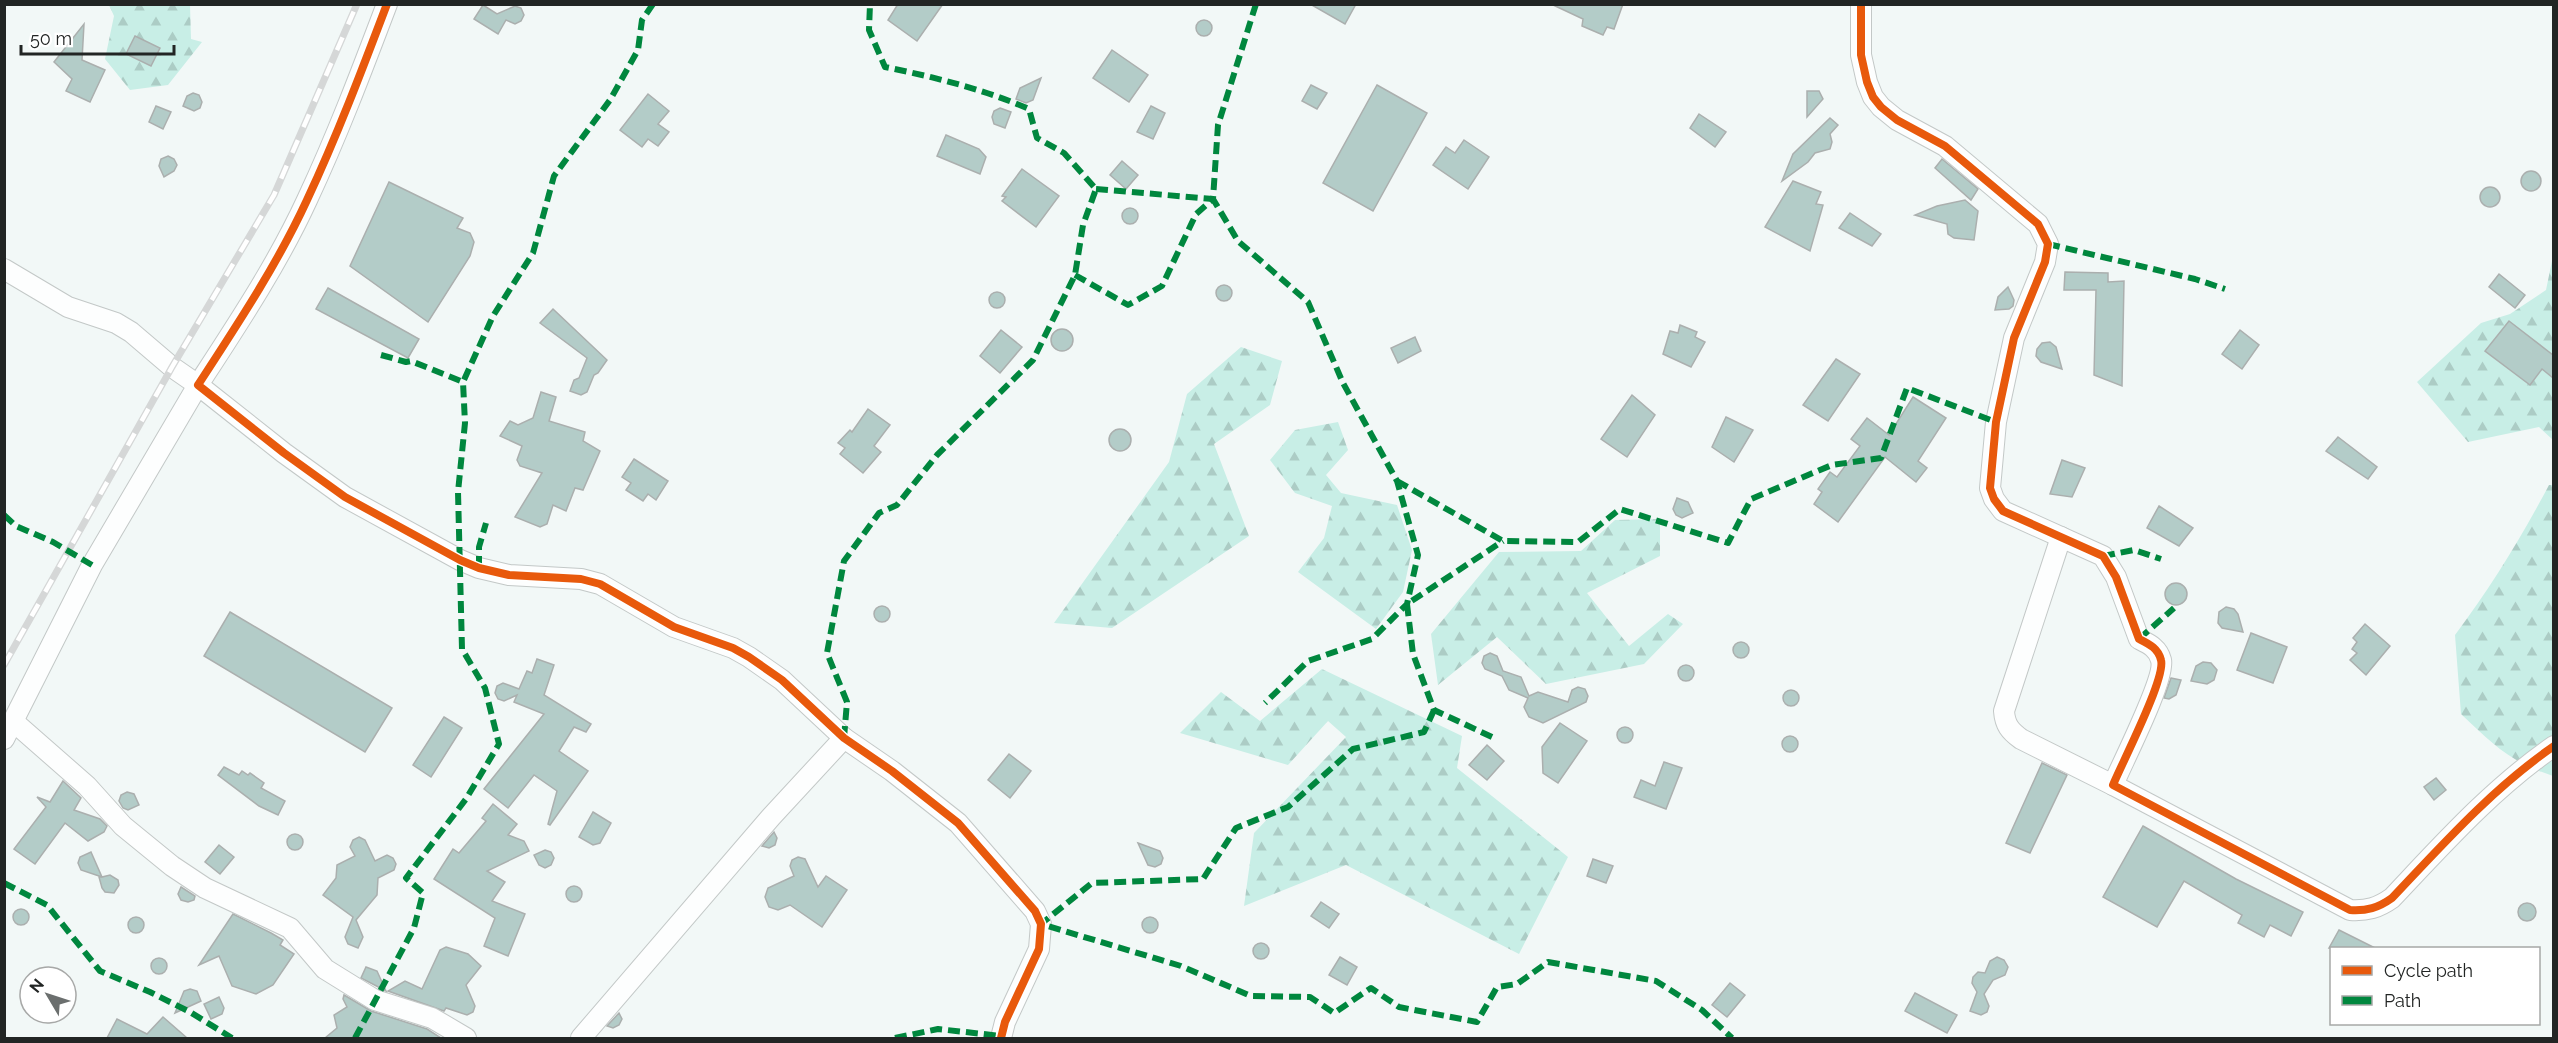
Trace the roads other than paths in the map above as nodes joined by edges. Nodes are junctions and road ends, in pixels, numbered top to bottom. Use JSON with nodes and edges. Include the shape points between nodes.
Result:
{"nodes":[{"id":1,"x":387,"y":4,"type":"edge"},
{"id":2,"x":1861,"y":4,"type":"edge"},
{"id":3,"x":4,"y":269,"type":"edge"},
{"id":4,"x":198,"y":385,"type":"junction"},
{"id":5,"x":2061,"y":537,"type":"junction"},
{"id":6,"x":9,"y":730,"type":"edge"},
{"id":7,"x":844,"y":738,"type":"junction"},
{"id":8,"x":2553,"y":746,"type":"edge"},
{"id":9,"x":2113,"y":785,"type":"junction"},
{"id":10,"x":466,"y":1038,"type":"edge"},
{"id":11,"x":581,"y":1038,"type":"edge"},
{"id":12,"x":1001,"y":1038,"type":"edge"}],
"edges":[{"from":1,"to":4,"type":"street","via":[[307,201],[275,261]]},
{"from":2,"to":5,"type":"street","via":[[1861,55],[1873,98],[1897,120],[1945,146],[2038,224],[2048,244],[2004,377],[1990,488],[2003,511]]},
{"from":3,"to":4,"type":"street","via":[[68,307],[116,323]]},
{"from":4,"to":6,"type":"street","via":[[92,565]]},
{"from":4,"to":7,"type":"street","via":[[336,490],[401,529],[479,568],[526,578],[581,579],[600,584],[674,627],[733,648],[765,667]]},
{"from":5,"to":9,"type":"street","via":[[2103,556],[2116,577],[2139,639],[2155,647],[2162,663],[2144,719]]},
{"from":5,"to":9,"type":"street","via":[[2004,711],[2005,722],[2021,739]]},
{"from":6,"to":10,"type":"street","via":[[87,786],[123,826],[172,866],[205,888],[290,928],[325,969],[375,1000],[432,1017]]},
{"from":7,"to":11,"type":"street"},
{"from":7,"to":12,"type":"street","via":[[958,823],[1039,917],[1039,949]]},
{"from":8,"to":9,"type":"street","via":[[2487,800],[2392,898],[2364,910],[2350,910]]}]}
